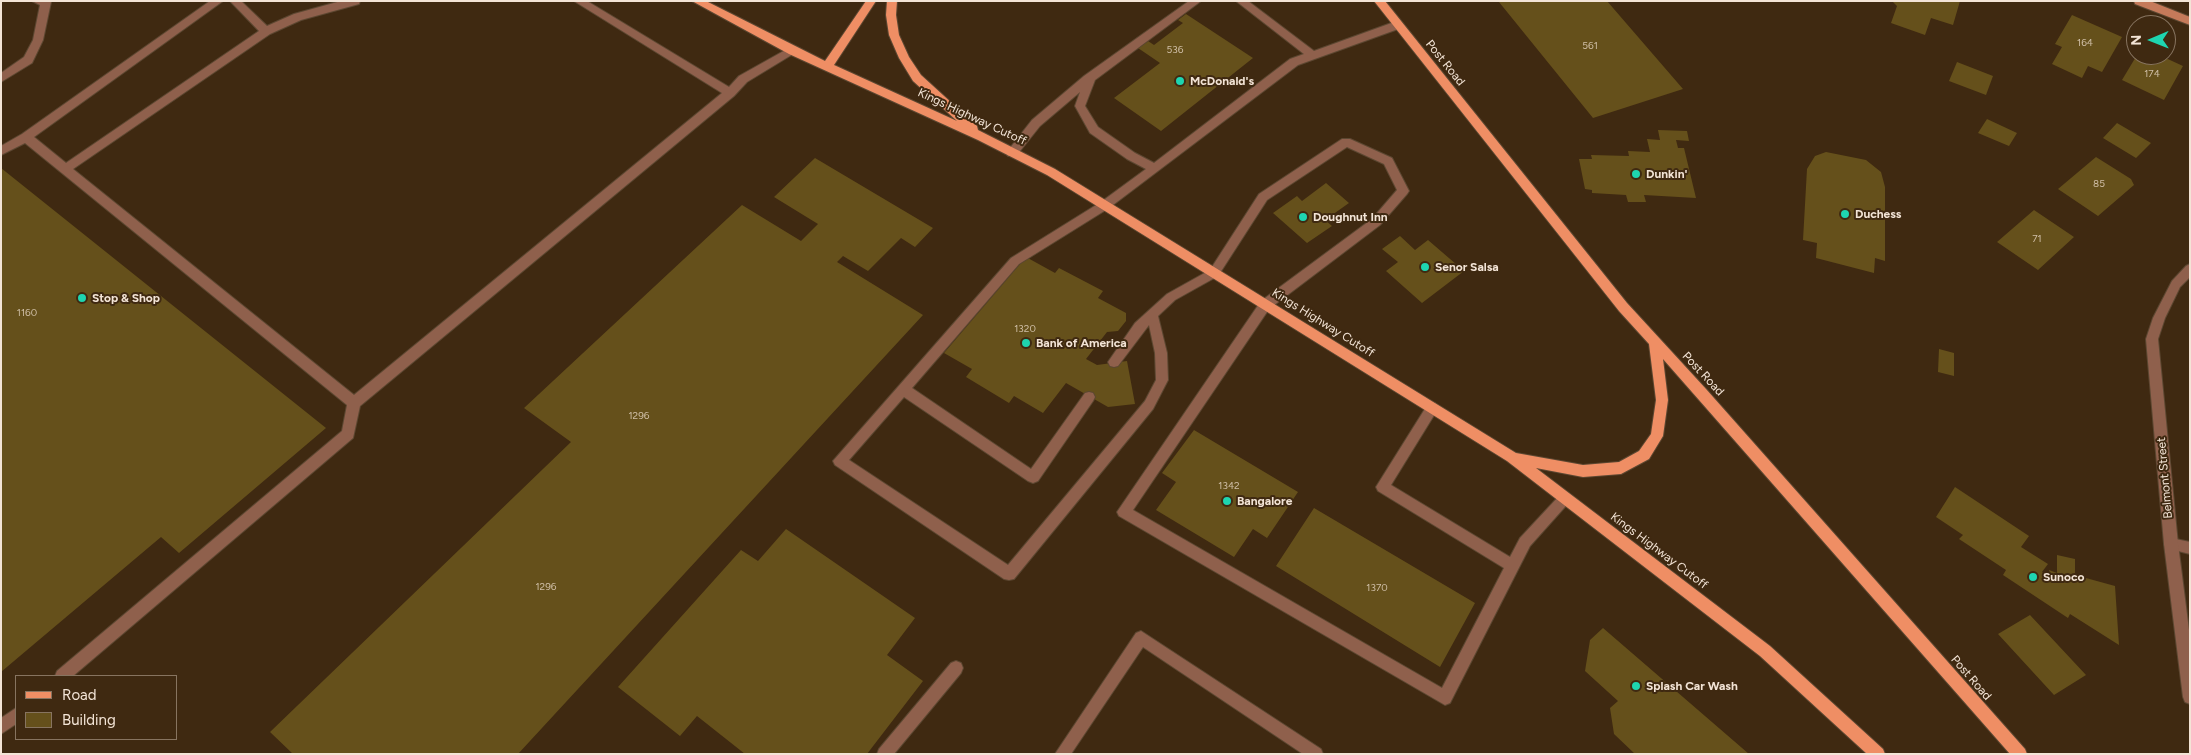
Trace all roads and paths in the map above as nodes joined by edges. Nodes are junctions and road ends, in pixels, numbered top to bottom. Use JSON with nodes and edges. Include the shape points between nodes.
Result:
{"nodes":[{"id":1,"x":36,"y":1,"type":"edge"},
{"id":2,"x":218,"y":1,"type":"edge"},
{"id":3,"x":234,"y":1,"type":"edge"},
{"id":4,"x":355,"y":1,"type":"edge"},
{"id":5,"x":579,"y":1,"type":"edge"},
{"id":6,"x":697,"y":1,"type":"edge"},
{"id":7,"x":872,"y":1,"type":"edge"},
{"id":8,"x":892,"y":1,"type":"edge"},
{"id":9,"x":1196,"y":1,"type":"edge"},
{"id":10,"x":1241,"y":1,"type":"edge"},
{"id":11,"x":1379,"y":1,"type":"edge"},
{"id":12,"x":2139,"y":1,"type":"edge"},
{"id":13,"x":2190,"y":21,"type":"edge"},
{"id":14,"x":1397,"y":25,"type":"junction"},
{"id":15,"x":266,"y":31,"type":"junction"},
{"id":16,"x":793,"y":51,"type":"junction"},
{"id":17,"x":1312,"y":56,"type":"junction"},
{"id":18,"x":827,"y":66,"type":"junction"},
{"id":19,"x":1,"y":78,"type":"edge"},
{"id":20,"x":1090,"y":78,"type":"junction"},
{"id":21,"x":730,"y":93,"type":"junction"},
{"id":22,"x":26,"y":137,"type":"junction"},
{"id":23,"x":982,"y":137,"type":"junction"},
{"id":24,"x":1,"y":151,"type":"edge"},
{"id":25,"x":1012,"y":153,"type":"junction"},
{"id":26,"x":65,"y":169,"type":"junction"},
{"id":27,"x":1155,"y":169,"type":"junction"},
{"id":28,"x":1105,"y":205,"type":"junction"},
{"id":29,"x":2190,"y":269,"type":"edge"},
{"id":30,"x":1214,"y":273,"type":"junction"},
{"id":31,"x":1265,"y":305,"type":"junction"},
{"id":32,"x":1152,"y":314,"type":"junction"},
{"id":33,"x":1655,"y":342,"type":"junction"},
{"id":34,"x":1114,"y":362,"type":"dead end"},
{"id":35,"x":903,"y":389,"type":"junction"},
{"id":36,"x":1089,"y":397,"type":"dead end"},
{"id":37,"x":354,"y":403,"type":"junction"},
{"id":38,"x":1432,"y":408,"type":"junction"},
{"id":39,"x":1512,"y":458,"type":"junction"},
{"id":40,"x":1565,"y":499,"type":"junction"},
{"id":41,"x":2171,"y":544,"type":"junction"},
{"id":42,"x":2190,"y":548,"type":"edge"},
{"id":43,"x":1513,"y":566,"type":"junction"},
{"id":44,"x":956,"y":668,"type":"dead end"},
{"id":45,"x":63,"y":675,"type":"edge"},
{"id":46,"x":2190,"y":697,"type":"edge"},
{"id":47,"x":15,"y":716,"type":"edge"},
{"id":48,"x":1,"y":728,"type":"edge"},
{"id":49,"x":884,"y":754,"type":"edge"},
{"id":50,"x":1062,"y":754,"type":"edge"},
{"id":51,"x":1316,"y":754,"type":"edge"},
{"id":52,"x":1878,"y":754,"type":"edge"},
{"id":53,"x":2020,"y":754,"type":"edge"}],
"edges":[{"from":1,"to":19,"type":"street","via":[[46,2],[38,40],[28,60]]},
{"from":2,"to":22,"type":"street"},
{"from":3,"to":15,"type":"street"},
{"from":4,"to":15,"type":"street","via":[[298,17]]},
{"from":5,"to":21,"type":"street"},
{"from":6,"to":16,"type":"main road","name":"Kings Highway Cutoff"},
{"from":7,"to":18,"type":"main road"},
{"from":8,"to":23,"type":"main road","via":[[894,35],[917,78]]},
{"from":9,"to":20,"type":"street"},
{"from":10,"to":17,"type":"street"},
{"from":11,"to":14,"type":"main road","name":"Post Road"},
{"from":12,"to":13,"type":"street"},
{"from":14,"to":17,"type":"street"},
{"from":14,"to":33,"type":"main road","name":"Post Road"},
{"from":15,"to":26,"type":"street"},
{"from":16,"to":18,"type":"main road","name":"Kings Highway Cutoff"},
{"from":16,"to":21,"type":"street","via":[[743,79]]},
{"from":17,"to":27,"type":"street","via":[[1294,62]]},
{"from":18,"to":23,"type":"main road","name":"Kings Highway Cutoff"},
{"from":20,"to":25,"type":"street","via":[[1036,123]]},
{"from":20,"to":27,"type":"street","via":[[1080,106],[1094,130]]},
{"from":21,"to":37,"type":"street"},
{"from":22,"to":24,"type":"street"},
{"from":22,"to":26,"type":"street"},
{"from":23,"to":25,"type":"main road","name":"Kings Highway Cutoff"},
{"from":25,"to":28,"type":"main road","name":"Kings Highway Cutoff"},
{"from":26,"to":37,"type":"street"},
{"from":27,"to":28,"type":"street"},
{"from":28,"to":30,"type":"main road","name":"Kings Highway Cutoff"},
{"from":28,"to":35,"type":"street","via":[[1015,261]]},
{"from":29,"to":41,"type":"street","name":"Belmont Street","via":[[2176,284],[2152,339]]},
{"from":30,"to":31,"type":"main road","name":"Kings Highway Cutoff"},
{"from":30,"to":31,"type":"street","via":[[1263,197],[1346,142],[1388,161],[1403,191],[1376,222]]},
{"from":30,"to":32,"type":"street","via":[[1171,297]]},
{"from":31,"to":38,"type":"main road","name":"Kings Highway Cutoff"},
{"from":31,"to":43,"type":"street","via":[[1124,512],[1445,698]]},
{"from":32,"to":34,"type":"street"},
{"from":32,"to":35,"type":"street","via":[[1162,380],[1149,405],[1009,574],[840,461]]},
{"from":33,"to":39,"type":"main road","via":[[1662,400],[1657,436],[1644,454],[1621,468],[1583,471]]},
{"from":33,"to":53,"type":"main road","name":"Post Road"},
{"from":35,"to":36,"type":"street","via":[[1033,477]]},
{"from":37,"to":45,"type":"street","via":[[348,434]]},
{"from":38,"to":39,"type":"main road","name":"Kings Highway Cutoff"},
{"from":38,"to":43,"type":"street","via":[[1383,487]]},
{"from":39,"to":40,"type":"main road","name":"Kings Highway Cutoff"},
{"from":40,"to":43,"type":"street","via":[[1526,542]]},
{"from":40,"to":52,"type":"main road","name":"Kings Highway Cutoff","via":[[1765,651]]},
{"from":41,"to":42,"type":"street"},
{"from":41,"to":46,"type":"street","name":"Belmont Street"},
{"from":44,"to":49,"type":"street"},
{"from":47,"to":48,"type":"street"},
{"from":50,"to":51,"type":"street","via":[[1142,638]]}]}
